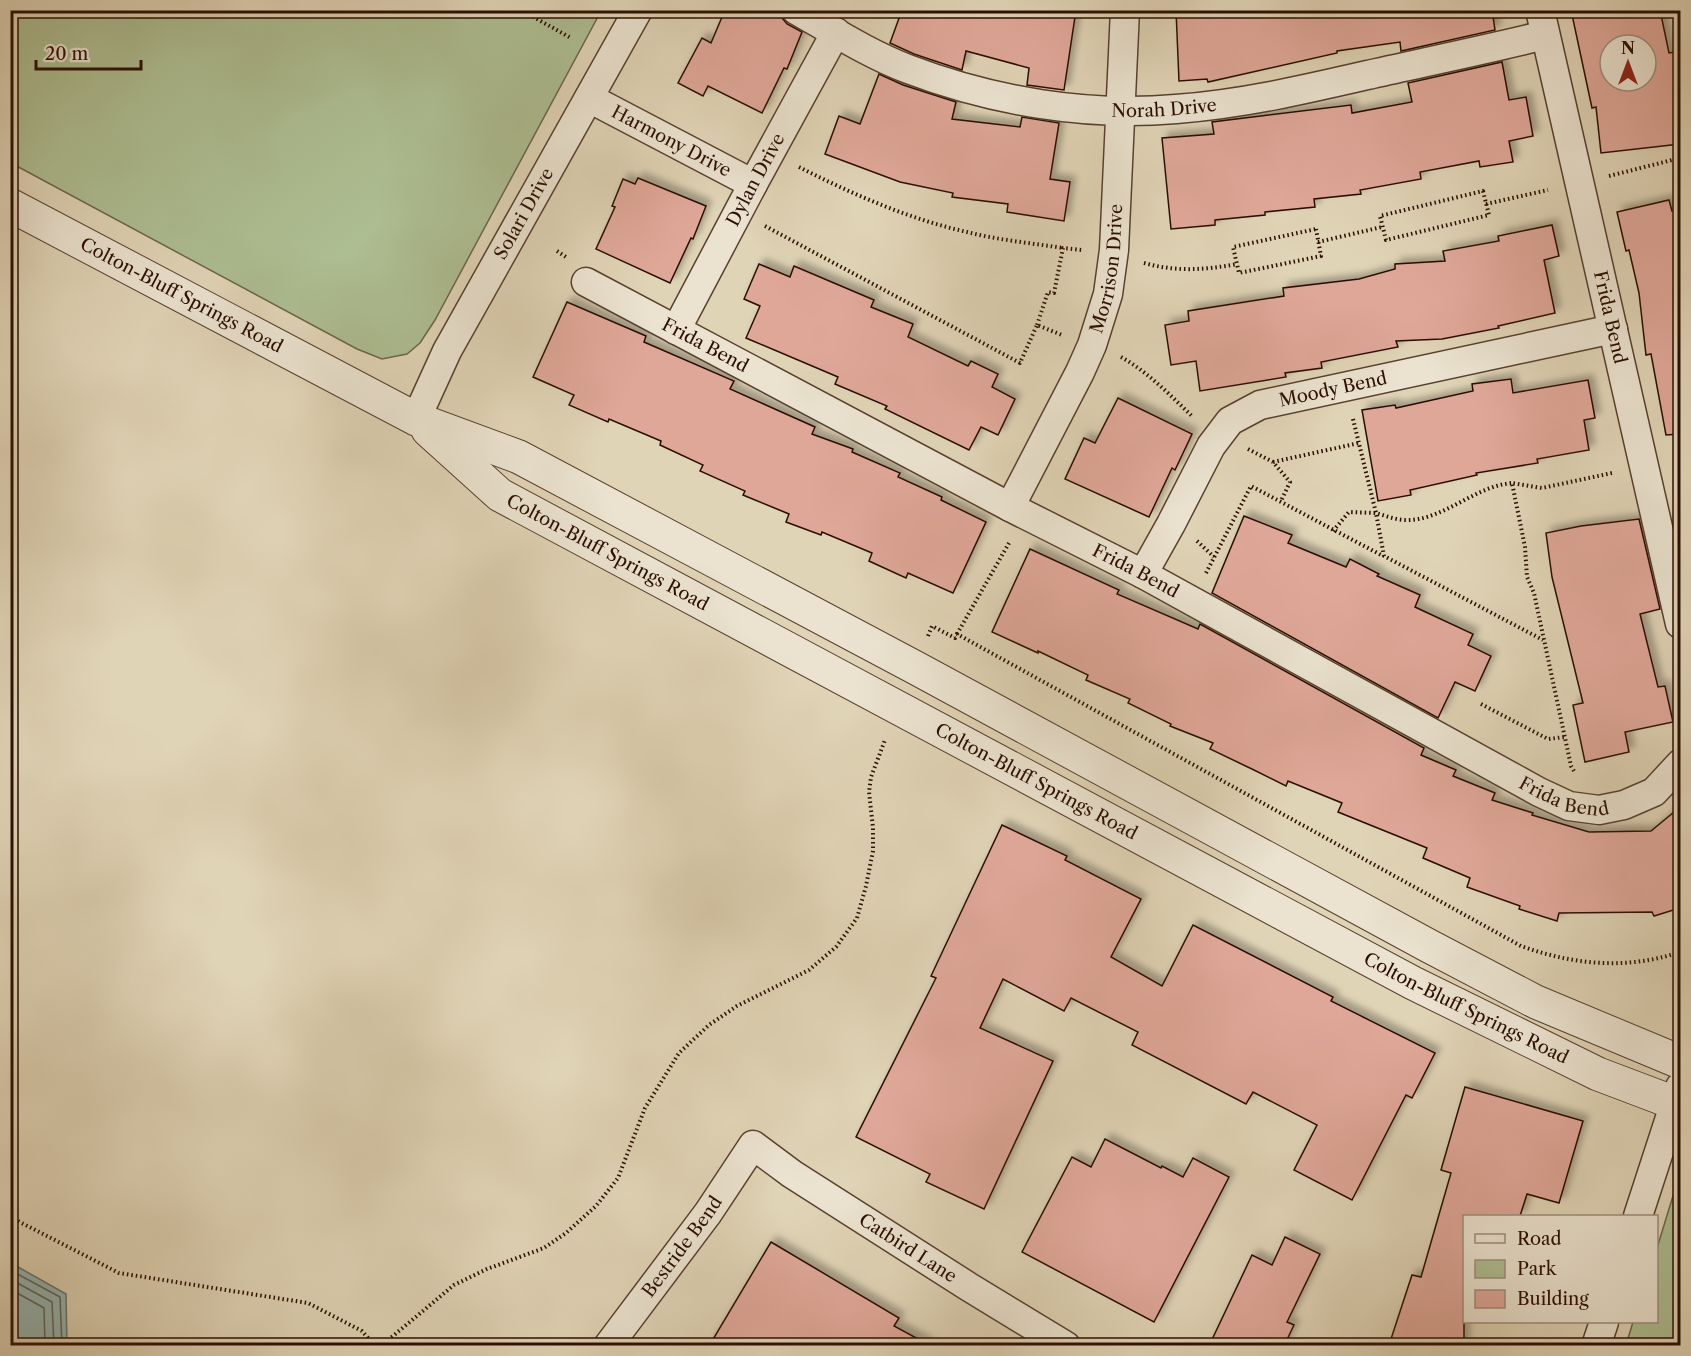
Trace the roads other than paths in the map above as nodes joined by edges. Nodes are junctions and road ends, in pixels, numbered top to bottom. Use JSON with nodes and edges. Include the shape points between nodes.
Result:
{"nodes":[{"id":1,"x":638,"y":10,"type":"edge"},
{"id":2,"x":796,"y":10,"type":"edge"},
{"id":3,"x":1125,"y":10,"type":"edge"},
{"id":4,"x":1543,"y":23,"type":"edge"},
{"id":5,"x":836,"y":32,"type":"junction"},
{"id":6,"x":589,"y":98,"type":"junction"},
{"id":7,"x":1120,"y":110,"type":"junction"},
{"id":8,"x":753,"y":184,"type":"junction"},
{"id":9,"x":10,"y":205,"type":"edge"},
{"id":10,"x":586,"y":282,"type":"dead end"},
{"id":11,"x":1613,"y":329,"type":"junction"},
{"id":12,"x":676,"y":330,"type":"junction"},
{"id":13,"x":416,"y":419,"type":"junction"},
{"id":14,"x":1010,"y":507,"type":"junction"},
{"id":15,"x":1143,"y":574,"type":"junction"},
{"id":16,"x":1680,"y":624,"type":"edge"},
{"id":17,"x":1680,"y":764,"type":"edge"},
{"id":18,"x":1680,"y":1062,"type":"edge"},
{"id":19,"x":1679,"y":1098,"type":"edge"},
{"id":20,"x":753,"y":1145,"type":"joint"},
{"id":21,"x":1638,"y":1215,"type":"edge"},
{"id":22,"x":1604,"y":1323,"type":"edge"},
{"id":23,"x":608,"y":1346,"type":"edge"},
{"id":24,"x":1066,"y":1346,"type":"edge"},
{"id":25,"x":1596,"y":1346,"type":"edge"}],
"edges":[{"from":1,"to":6,"type":"street","name":"Solari Drive"},
{"from":2,"to":5,"type":"street","name":"Norah Drive"},
{"from":3,"to":7,"type":"street","name":"Morrison Drive"},
{"from":4,"to":7,"type":"street","name":"Norah Drive","via":[[1271,97],[1175,110]]},
{"from":4,"to":11,"type":"street","name":"Frida Bend"},
{"from":5,"to":7,"type":"street","name":"Norah Drive","via":[[908,69],[965,87],[1053,105]]},
{"from":5,"to":8,"type":"street","name":"Dylan Drive"},
{"from":6,"to":8,"type":"street","name":"Harmony Drive"},
{"from":6,"to":13,"type":"street","name":"Solari Drive","via":[[447,351]]},
{"from":7,"to":14,"type":"street","name":"Morrison Drive","via":[[1114,249],[1108,294],[1080,372]]},
{"from":8,"to":12,"type":"street","name":"Dylan Drive"},
{"from":9,"to":13,"type":"street","name":"Colton-Bluff Springs Road"},
{"from":10,"to":12,"type":"street","name":"Frida Bend"},
{"from":11,"to":15,"type":"street","name":"Moody Bend","via":[[1260,405],[1242,413],[1230,421],[1211,446]]},
{"from":11,"to":16,"type":"street","name":"Frida Bend"},
{"from":12,"to":14,"type":"street","name":"Frida Bend"},
{"from":13,"to":18,"type":"street","name":"Colton-Bluff Springs Road","via":[[519,457],[1536,1002]]},
{"from":13,"to":19,"type":"street","name":"Colton-Bluff Springs Road","via":[[500,495],[1413,983],[1598,1074]]},
{"from":14,"to":15,"type":"street","name":"Frida Bend"},
{"from":15,"to":17,"type":"street","name":"Frida Bend","via":[[1569,806],[1599,810],[1624,805],[1654,792]]},
{"from":19,"to":21,"type":"street"},
{"from":20,"to":23,"type":"street","name":"Bestride Bend","via":[[708,1213]]},
{"from":20,"to":24,"type":"street","name":"Catbird Lane","via":[[831,1200]]},
{"from":22,"to":25,"type":"street"}]}
